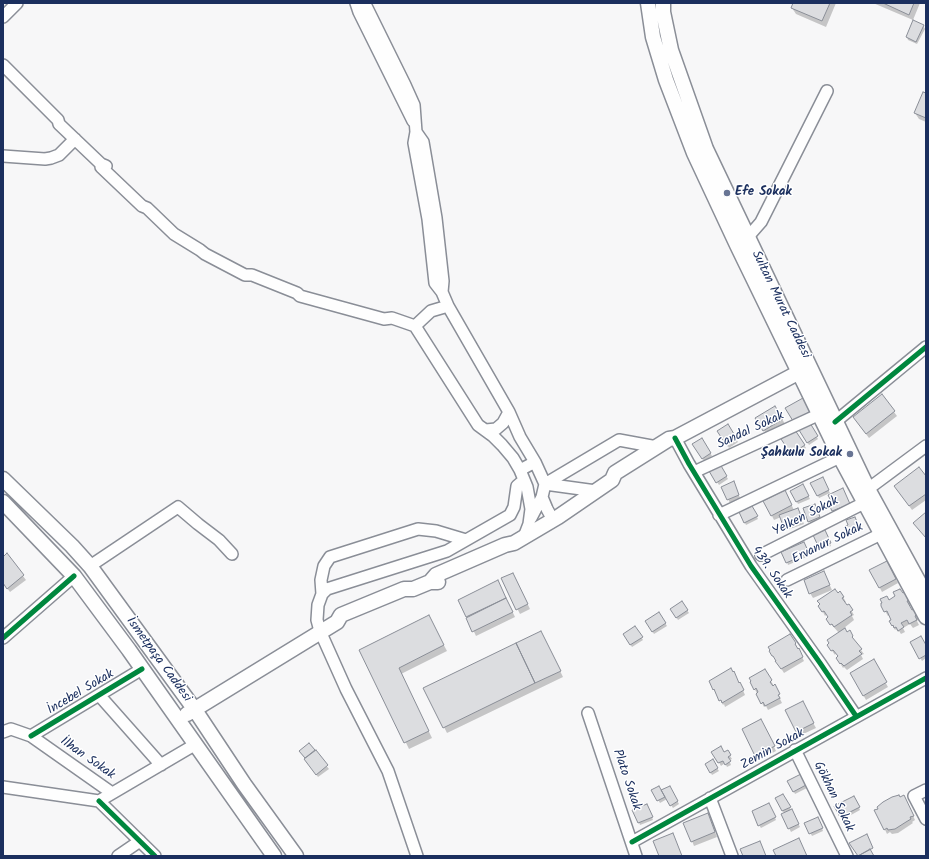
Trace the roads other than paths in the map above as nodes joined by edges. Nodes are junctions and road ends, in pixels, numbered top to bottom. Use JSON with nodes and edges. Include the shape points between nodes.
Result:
{"nodes":[{"id":1,"x":17,"y":3,"type":"edge"},
{"id":2,"x":356,"y":3,"type":"edge"},
{"id":3,"x":363,"y":3,"type":"edge"},
{"id":4,"x":648,"y":3,"type":"edge"},
{"id":5,"x":663,"y":3,"type":"edge"},
{"id":6,"x":3,"y":17,"type":"edge"},
{"id":7,"x":3,"y":65,"type":"edge"},
{"id":8,"x":3,"y":74,"type":"edge"},
{"id":9,"x":827,"y":91,"type":"dead end"},
{"id":10,"x":59,"y":124,"type":"junction"},
{"id":11,"x":415,"y":128,"type":"junction"},
{"id":12,"x":75,"y":139,"type":"junction"},
{"id":13,"x":3,"y":156,"type":"edge"},
{"id":14,"x":742,"y":241,"type":"junction"},
{"id":15,"x":448,"y":306,"type":"junction"},
{"id":16,"x":415,"y":326,"type":"junction"},
{"id":17,"x":926,"y":347,"type":"edge"},
{"id":18,"x":804,"y":370,"type":"junction"},
{"id":19,"x":509,"y":412,"type":"junction"},
{"id":20,"x":820,"y":414,"type":"junction"},
{"id":21,"x":835,"y":422,"type":"junction"},
{"id":22,"x":486,"y":430,"type":"junction"},
{"id":23,"x":675,"y":438,"type":"junction"},
{"id":24,"x":926,"y":446,"type":"edge"},
{"id":25,"x":657,"y":447,"type":"junction"},
{"id":26,"x":840,"y":458,"type":"junction"},
{"id":27,"x":535,"y":462,"type":"junction"},
{"id":28,"x":694,"y":472,"type":"junction"},
{"id":29,"x":522,"y":475,"type":"junction"},
{"id":30,"x":3,"y":480,"type":"edge"},
{"id":31,"x":612,"y":480,"type":"junction"},
{"id":32,"x":545,"y":484,"type":"junction"},
{"id":33,"x":868,"y":488,"type":"junction"},
{"id":34,"x":596,"y":491,"type":"junction"},
{"id":35,"x":542,"y":497,"type":"junction"},
{"id":36,"x":3,"y":502,"type":"edge"},
{"id":37,"x":864,"y":503,"type":"junction"},
{"id":38,"x":719,"y":515,"type":"junction"},
{"id":39,"x":553,"y":520,"type":"junction"},
{"id":40,"x":881,"y":534,"type":"junction"},
{"id":41,"x":523,"y":535,"type":"junction"},
{"id":42,"x":466,"y":540,"type":"junction"},
{"id":43,"x":232,"y":554,"type":"dead end"},
{"id":44,"x":761,"y":555,"type":"dead end"},
{"id":45,"x":90,"y":566,"type":"junction"},
{"id":46,"x":74,"y":576,"type":"junction"},
{"id":47,"x":787,"y":580,"type":"dead end"},
{"id":48,"x":925,"y":589,"type":"edge"},
{"id":49,"x":322,"y":594,"type":"junction"},
{"id":50,"x":926,"y":617,"type":"edge"},
{"id":51,"x":320,"y":631,"type":"junction"},
{"id":52,"x":3,"y":638,"type":"edge"},
{"id":53,"x":142,"y":669,"type":"junction"},
{"id":54,"x":926,"y":678,"type":"edge"},
{"id":55,"x":99,"y":694,"type":"junction"},
{"id":56,"x":194,"y":710,"type":"junction"},
{"id":57,"x":588,"y":713,"type":"dead end"},
{"id":58,"x":856,"y":716,"type":"junction"},
{"id":59,"x":179,"y":720,"type":"junction"},
{"id":60,"x":3,"y":732,"type":"edge"},
{"id":61,"x":31,"y":736,"type":"junction"},
{"id":62,"x":196,"y":744,"type":"junction"},
{"id":63,"x":795,"y":750,"type":"junction"},
{"id":64,"x":161,"y":765,"type":"junction"},
{"id":65,"x":3,"y":786,"type":"edge"},
{"id":66,"x":926,"y":790,"type":"edge"},
{"id":67,"x":112,"y":793,"type":"junction"},
{"id":68,"x":710,"y":798,"type":"junction"},
{"id":69,"x":99,"y":801,"type":"junction"},
{"id":70,"x":926,"y":819,"type":"edge"},
{"id":71,"x":140,"y":841,"type":"junction"},
{"id":72,"x":632,"y":842,"type":"junction"},
{"id":73,"x":844,"y":855,"type":"edge"},
{"id":74,"x":118,"y":856,"type":"edge"},
{"id":75,"x":155,"y":856,"type":"edge"},
{"id":76,"x":274,"y":856,"type":"edge"},
{"id":77,"x":296,"y":856,"type":"edge"},
{"id":78,"x":417,"y":856,"type":"edge"},
{"id":79,"x":636,"y":856,"type":"edge"},
{"id":80,"x":732,"y":856,"type":"edge"}],
"edges":[{"from":1,"to":6,"type":"street"},
{"from":2,"to":11,"type":"street"},
{"from":3,"to":11,"type":"street","via":[[414,106]]},
{"from":4,"to":14,"type":"main road","via":[[653,37],[666,80],[694,153]]},
{"from":5,"to":14,"type":"main road","name":"Sultan Murat Caddesi","via":[[671,50],[683,88]]},
{"from":7,"to":10,"type":"street","via":[[58,120]]},
{"from":8,"to":10,"type":"street","via":[[53,123]]},
{"from":9,"to":14,"type":"street","via":[[761,222]]},
{"from":10,"to":12,"type":"street"},
{"from":11,"to":15,"type":"street","via":[[414,143],[428,219],[435,283]]},
{"from":12,"to":13,"type":"street","via":[[59,155],[51,158]]},
{"from":12,"to":16,"type":"street","via":[[145,203],[174,234],[200,250],[207,250],[252,275],[297,293],[300,290],[389,314],[392,318]]},
{"from":14,"to":18,"type":"main road","name":"Sultan Murat Caddesi"},
{"from":15,"to":16,"type":"street","via":[[431,311]]},
{"from":15,"to":19,"type":"street"},
{"from":16,"to":22,"type":"street","via":[[478,425]]},
{"from":17,"to":21,"type":"street"},
{"from":18,"to":20,"type":"main road","name":"Sultan Murat Caddesi"},
{"from":18,"to":21,"type":"main road","name":"Sultan Murat Caddesi"},
{"from":18,"to":23,"type":"main road"},
{"from":19,"to":22,"type":"street","via":[[496,429]]},
{"from":19,"to":27,"type":"street"},
{"from":20,"to":26,"type":"main road","name":"Sultan Murat Caddesi"},
{"from":20,"to":28,"type":"street","name":"Sandal Sokak"},
{"from":21,"to":33,"type":"main road","name":"Sultan Murat Caddesi"},
{"from":22,"to":29,"type":"street","via":[[513,458]]},
{"from":23,"to":25,"type":"main road"},
{"from":23,"to":28,"type":"street","name":"439. Sokak"},
{"from":23,"to":31,"type":"main road","via":[[673,444],[619,480]]},
{"from":24,"to":33,"type":"street"},
{"from":25,"to":31,"type":"main road","via":[[615,473]]},
{"from":25,"to":32,"type":"street","via":[[620,440]]},
{"from":26,"to":37,"type":"main road","name":"Sultan Murat Caddesi"},
{"from":26,"to":38,"type":"street"},
{"from":27,"to":29,"type":"street"},
{"from":27,"to":32,"type":"street"},
{"from":28,"to":38,"type":"street","name":"439. Sokak"},
{"from":29,"to":41,"type":"street","via":[[527,487],[530,509]]},
{"from":29,"to":42,"type":"street","via":[[510,515]]},
{"from":30,"to":45,"type":"main road","name":"İsmetpaşa Caddesi"},
{"from":31,"to":34,"type":"main road"},
{"from":32,"to":34,"type":"street"},
{"from":32,"to":35,"type":"street"},
{"from":33,"to":48,"type":"main road","name":"Sultan Murat Caddesi"},
{"from":34,"to":39,"type":"main road"},
{"from":35,"to":39,"type":"street"},
{"from":35,"to":41,"type":"street"},
{"from":36,"to":46,"type":"main road","name":"İsmetpaşa Caddesi"},
{"from":37,"to":40,"type":"main road","name":"Sultan Murat Caddesi"},
{"from":37,"to":44,"type":"street","name":"Yelken Sokak"},
{"from":38,"to":58,"type":"street","name":"439. Sokak","via":[[751,566]]},
{"from":39,"to":41,"type":"main road"},
{"from":40,"to":47,"type":"street","name":"Ervanur Sokak"},
{"from":40,"to":50,"type":"main road","name":"Sultan Murat Caddesi"},
{"from":41,"to":51,"type":"main road","via":[[436,575],[430,582],[413,589],[404,589],[341,615],[337,622]]},
{"from":42,"to":49,"type":"street","via":[[448,551],[327,590]]},
{"from":42,"to":49,"type":"street","via":[[436,531],[418,529],[330,557],[324,566]]},
{"from":43,"to":45,"type":"street","via":[[219,540],[178,507]]},
{"from":45,"to":46,"type":"main road"},
{"from":45,"to":56,"type":"main road","name":"İsmetpaşa Caddesi"},
{"from":46,"to":52,"type":"street"},
{"from":46,"to":53,"type":"main road","name":"İsmetpaşa Caddesi"},
{"from":49,"to":51,"type":"street","via":[[317,620]]},
{"from":51,"to":56,"type":"main road"},
{"from":51,"to":78,"type":"street","via":[[346,689],[388,770]]},
{"from":53,"to":55,"type":"street","name":"İncebel Sokak"},
{"from":53,"to":59,"type":"main road","name":"İsmetpaşa Caddesi"},
{"from":54,"to":58,"type":"street","name":"Zemin Sokak"},
{"from":55,"to":61,"type":"street","name":"İncebel Sokak"},
{"from":55,"to":64,"type":"street"},
{"from":56,"to":59,"type":"main road"},
{"from":56,"to":77,"type":"main road","name":"İsmetpaşa Caddesi"},
{"from":57,"to":72,"type":"street","name":"Plato Sokak"},
{"from":58,"to":63,"type":"street","name":"Zemin Sokak"},
{"from":59,"to":62,"type":"main road","name":"İsmetpaşa Caddesi"},
{"from":60,"to":61,"type":"street","name":"İlhan Sokak","via":[[11,729]]},
{"from":61,"to":67,"type":"street","name":"İlhan Sokak"},
{"from":62,"to":64,"type":"street"},
{"from":62,"to":76,"type":"main road","name":"İsmetpaşa Caddesi"},
{"from":63,"to":68,"type":"street","name":"Zemin Sokak"},
{"from":63,"to":73,"type":"street","name":"Gökhan Sokak"},
{"from":64,"to":67,"type":"street"},
{"from":65,"to":69,"type":"street"},
{"from":66,"to":70,"type":"street","via":[[914,796]]},
{"from":67,"to":69,"type":"street"},
{"from":68,"to":72,"type":"street","name":"Zemin Sokak"},
{"from":68,"to":80,"type":"street"},
{"from":69,"to":71,"type":"street"},
{"from":71,"to":74,"type":"street"},
{"from":71,"to":75,"type":"street"},
{"from":72,"to":79,"type":"street","name":"Plato Sokak"}]}
